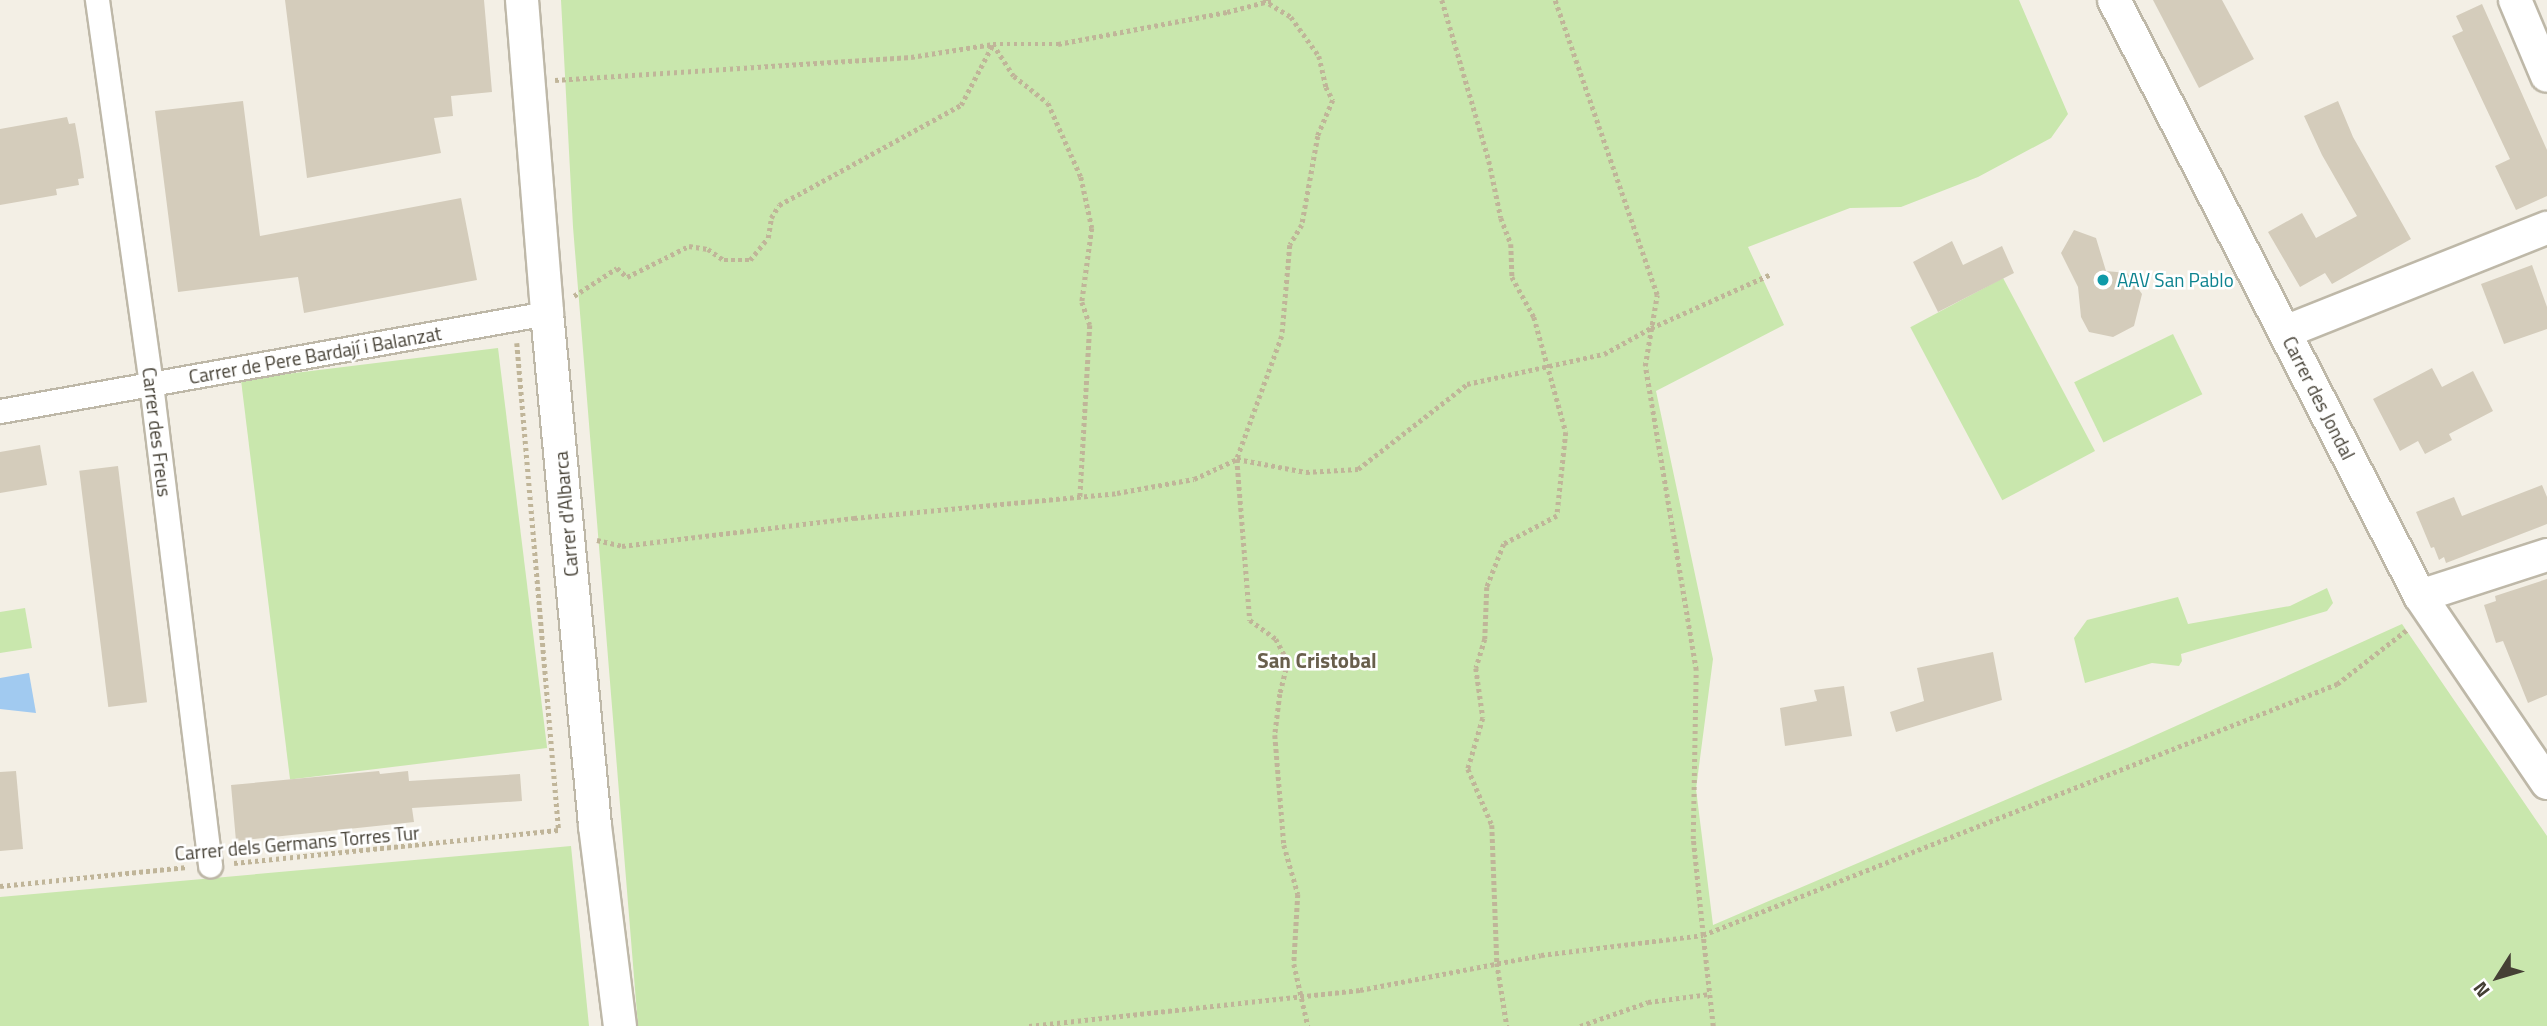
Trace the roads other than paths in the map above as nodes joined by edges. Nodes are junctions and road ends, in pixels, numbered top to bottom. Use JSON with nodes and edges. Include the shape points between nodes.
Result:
{"nodes":[{"id":1,"x":97,"y":0,"type":"edge"},
{"id":2,"x":522,"y":0,"type":"edge"},
{"id":3,"x":2114,"y":0,"type":"edge"},
{"id":4,"x":2515,"y":0,"type":"edge"},
{"id":5,"x":2547,"y":76,"type":"edge"},
{"id":6,"x":2547,"y":229,"type":"edge"},
{"id":7,"x":547,"y":313,"type":"junction"},
{"id":8,"x":2285,"y":332,"type":"junction"},
{"id":9,"x":151,"y":384,"type":"junction"},
{"id":10,"x":0,"y":411,"type":"edge"},
{"id":11,"x":2547,"y":555,"type":"edge"},
{"id":12,"x":2425,"y":603,"type":"junction"},
{"id":13,"x":2547,"y":783,"type":"edge"},
{"id":14,"x":210,"y":865,"type":"road end"},
{"id":15,"x":620,"y":1026,"type":"edge"}],
"edges":[{"from":1,"to":9,"type":"street","name":"Carrer des Freus"},
{"from":2,"to":7,"type":"street","name":"Carrer d'Albarca"},
{"from":3,"to":8,"type":"street","name":"Carrer des Jondal"},
{"from":4,"to":5,"type":"street"},
{"from":6,"to":8,"type":"street"},
{"from":7,"to":9,"type":"street","name":"Carrer de Pere Bardají i Balanzat"},
{"from":7,"to":15,"type":"street","name":"Carrer d'Albarca","via":[[596,826]]},
{"from":8,"to":12,"type":"street","name":"Carrer des Jondal"},
{"from":9,"to":10,"type":"street","name":"Carrer de Pere Bardají i Balanzat"},
{"from":9,"to":14,"type":"street","name":"Carrer des Freus"},
{"from":11,"to":12,"type":"street"},
{"from":12,"to":13,"type":"street","name":"Carrer des Jondal"}]}
